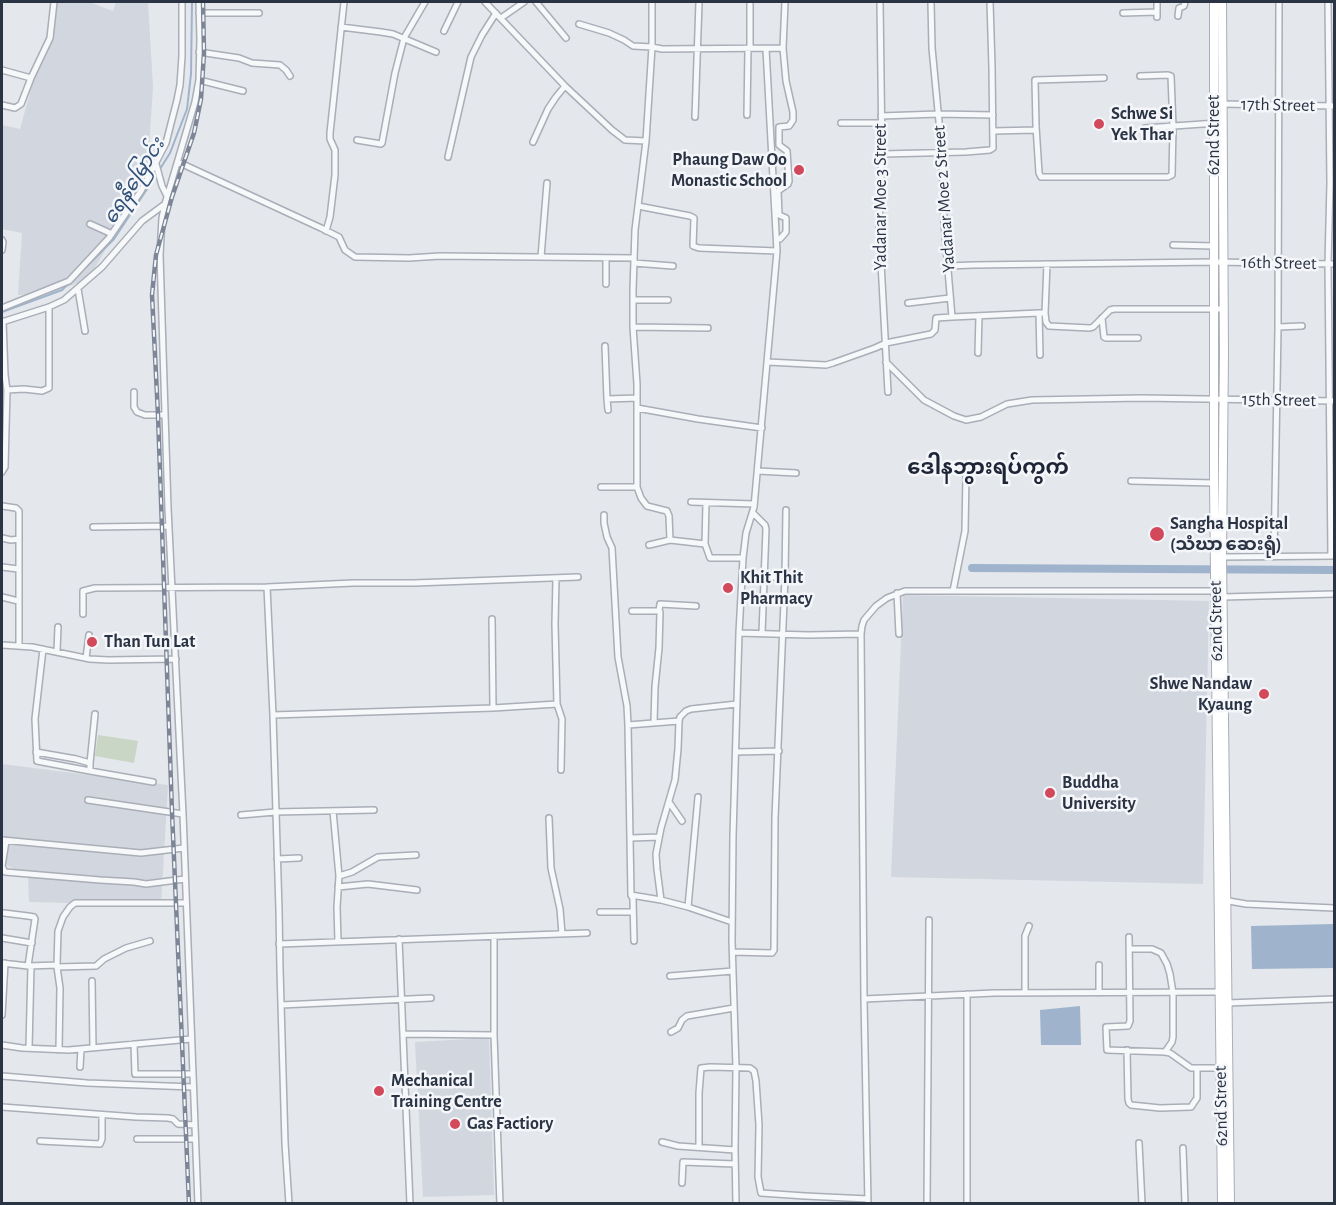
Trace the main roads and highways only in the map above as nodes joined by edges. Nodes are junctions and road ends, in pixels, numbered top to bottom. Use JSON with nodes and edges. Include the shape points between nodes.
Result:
{"nodes":[{"id":1,"x":1214,"y":2,"type":"edge"},
{"id":2,"x":1222,"y":2,"type":"edge"},
{"id":3,"x":1218,"y":123,"type":"junction"},
{"id":4,"x":1219,"y":262,"type":"junction"},
{"id":5,"x":1218,"y":399,"type":"junction"},
{"id":6,"x":1220,"y":560,"type":"junction"},
{"id":7,"x":1223,"y":992,"type":"junction"},
{"id":8,"x":1224,"y":1068,"type":"junction"},
{"id":9,"x":1226,"y":1146,"type":"junction"},
{"id":10,"x":1222,"y":1203,"type":"edge"},
{"id":11,"x":1230,"y":1203,"type":"edge"}],
"edges":[{"from":1,"to":3,"type":"main road","name":"62nd Street"},
{"from":2,"to":3,"type":"main road","name":"62nd Street","via":[[1222,104]]},
{"from":3,"to":4,"type":"main road","name":"62nd Street"},
{"from":3,"to":4,"type":"main road","name":"62nd Street","via":[[1214,246]]},
{"from":4,"to":5,"type":"main road","name":"62nd Street","via":[[1223,309]]},
{"from":4,"to":5,"type":"main road","name":"62nd Street","via":[[1214,309]]},
{"from":5,"to":6,"type":"main road","name":"62nd Street"},
{"from":5,"to":6,"type":"main road","name":"62nd Street","via":[[1214,483]]},
{"from":6,"to":7,"type":"main road","name":"62nd Street"},
{"from":7,"to":8,"type":"main road","name":"62nd Street"},
{"from":7,"to":8,"type":"main road","name":"62nd Street","via":[[1227,1003]]},
{"from":8,"to":9,"type":"main road","name":"62nd Street"},
{"from":9,"to":10,"type":"main road","name":"62nd Street"},
{"from":9,"to":11,"type":"main road","name":"62nd Street"}]}
